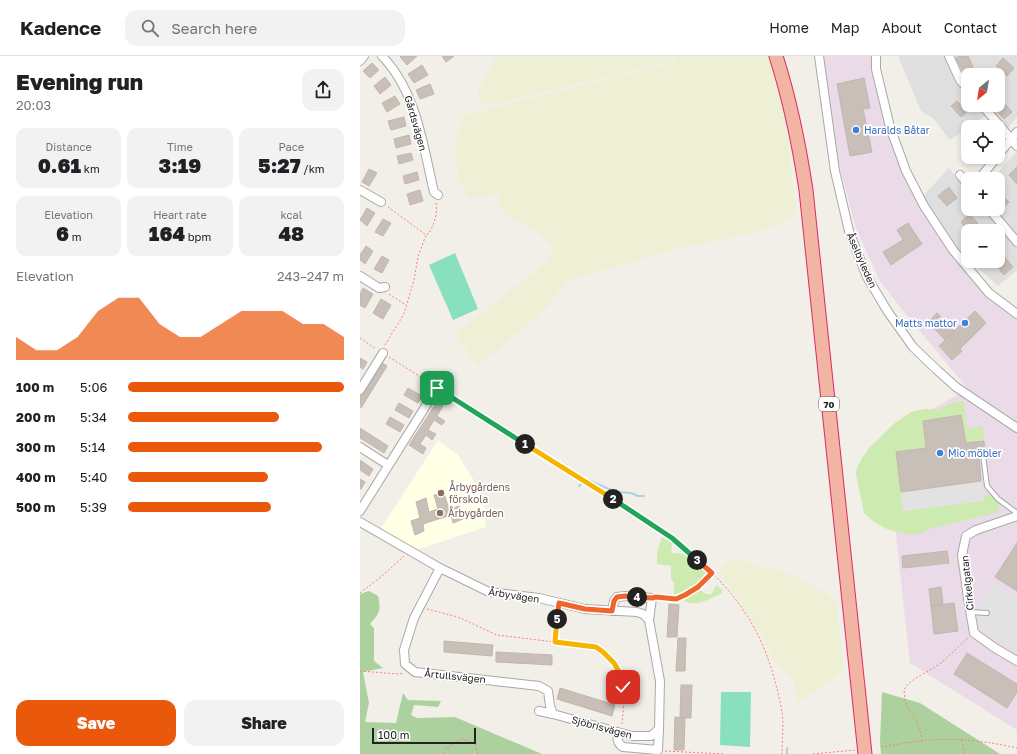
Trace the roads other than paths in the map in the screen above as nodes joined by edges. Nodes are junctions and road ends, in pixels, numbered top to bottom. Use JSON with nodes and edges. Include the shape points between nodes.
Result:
{"nodes":[{"id":1,"x":364,"y":56,"type":"edge"},
{"id":2,"x":382,"y":56,"type":"edge"},
{"id":3,"x":776,"y":56,"type":"edge"},
{"id":4,"x":785,"y":56,"type":"edge"},
{"id":5,"x":819,"y":56,"type":"edge"},
{"id":6,"x":876,"y":56,"type":"edge"},
{"id":7,"x":949,"y":56,"type":"edge"},
{"id":8,"x":360,"y":61,"type":"edge"},
{"id":9,"x":961,"y":81,"type":"edge"},
{"id":10,"x":988,"y":112,"type":"edge"},
{"id":11,"x":1017,"y":132,"type":"edge"},
{"id":12,"x":1011,"y":140,"type":"junction"},
{"id":13,"x":1017,"y":146,"type":"edge"},
{"id":14,"x":1005,"y":147,"type":"edge"},
{"id":15,"x":991,"y":164,"type":"edge"},
{"id":16,"x":984,"y":172,"type":"edge"},
{"id":17,"x":360,"y":190,"type":"edge"},
{"id":18,"x":436,"y":193,"type":"road end"},
{"id":19,"x":381,"y":202,"type":"road end"},
{"id":20,"x":995,"y":216,"type":"edge"},
{"id":21,"x":1017,"y":242,"type":"edge"},
{"id":22,"x":360,"y":276,"type":"edge"},
{"id":23,"x":382,"y":288,"type":"road end"},
{"id":24,"x":1016,"y":310,"type":"edge"},
{"id":25,"x":382,"y":352,"type":"road end"},
{"id":26,"x":437,"y":388,"type":"road end"},
{"id":27,"x":360,"y":390,"type":"edge"},
{"id":28,"x":1017,"y":428,"type":"edge"},
{"id":29,"x":360,"y":447,"type":"edge"},
{"id":30,"x":983,"y":455,"type":"dead end"},
{"id":31,"x":388,"y":465,"type":"junction"},
{"id":32,"x":360,"y":510,"type":"edge"},
{"id":33,"x":1017,"y":513,"type":"edge"},
{"id":34,"x":1017,"y":516,"type":"edge"},
{"id":35,"x":360,"y":522,"type":"edge"},
{"id":36,"x":440,"y":568,"type":"junction"},
{"id":37,"x":612,"y":611,"type":"junction"},
{"id":38,"x":970,"y":612,"type":"junction"},
{"id":39,"x":986,"y":613,"type":"dead end"},
{"id":40,"x":648,"y":620,"type":"junction"},
{"id":41,"x":1017,"y":661,"type":"edge"},
{"id":42,"x":539,"y":711,"type":"dead end"},
{"id":43,"x":553,"y":714,"type":"junction"},
{"id":44,"x":659,"y":729,"type":"junction"},
{"id":45,"x":619,"y":733,"type":"junction"},
{"id":46,"x":878,"y":751,"type":"edge"},
{"id":47,"x":861,"y":752,"type":"edge"}],
"edges":[{"from":1,"to":8,"type":"street"},
{"from":2,"to":18,"type":"street","name":"Gårdsvägen","via":[[405,86],[414,109]]},
{"from":3,"to":47,"type":"highway","number":"70","via":[[798,142],[806,190]]},
{"from":4,"to":46,"type":"highway","number":"70","via":[[808,149],[814,190]]},
{"from":5,"to":28,"type":"street","name":"Åselbyleden","via":[[835,170],[849,232],[867,277],[888,312],[918,352],[956,386]]},
{"from":6,"to":24,"type":"street","via":[[876,69],[890,127],[906,171],[924,206],[953,250],[990,293]]},
{"from":7,"to":9,"type":"street"},
{"from":10,"to":12,"type":"street"},
{"from":11,"to":12,"type":"street"},
{"from":12,"to":13,"type":"street"},
{"from":12,"to":14,"type":"street"},
{"from":15,"to":16,"type":"street"},
{"from":17,"to":19,"type":"street"},
{"from":20,"to":21,"type":"street"},
{"from":22,"to":23,"type":"street"},
{"from":25,"to":27,"type":"street"},
{"from":26,"to":31,"type":"street"},
{"from":29,"to":31,"type":"street"},
{"from":30,"to":33,"type":"lane","via":[[987,486],[998,499]]},
{"from":31,"to":32,"type":"street"},
{"from":34,"to":38,"type":"street","name":"Cirkelgatan","via":[[966,536],[962,554]]},
{"from":35,"to":36,"type":"street","name":"Årbyvägen"},
{"from":36,"to":37,"type":"street","name":"Årbyvägen","via":[[489,592],[539,598],[585,609]]},
{"from":36,"to":43,"type":"street","name":"Årtullsvägen","via":[[414,618],[404,650],[405,664],[415,672],[539,686],[548,691]]},
{"from":37,"to":40,"type":"street","name":"Årbyvägen","via":[[637,612]]},
{"from":37,"to":40,"type":"street","via":[[617,597],[652,598]]},
{"from":38,"to":39,"type":"lane"},
{"from":38,"to":41,"type":"street","name":"Cirkelgatan","via":[[974,633]]},
{"from":40,"to":44,"type":"street","via":[[660,681]]},
{"from":42,"to":43,"type":"street","name":"Sjöbrisvägen"},
{"from":43,"to":45,"type":"street","name":"Sjöbrisvägen"},
{"from":44,"to":45,"type":"street","name":"Sjöbrisvägen","via":[[651,736]]},
{"from":44,"to":45,"type":"street","via":[[658,750],[623,747],[617,739]]}]}
